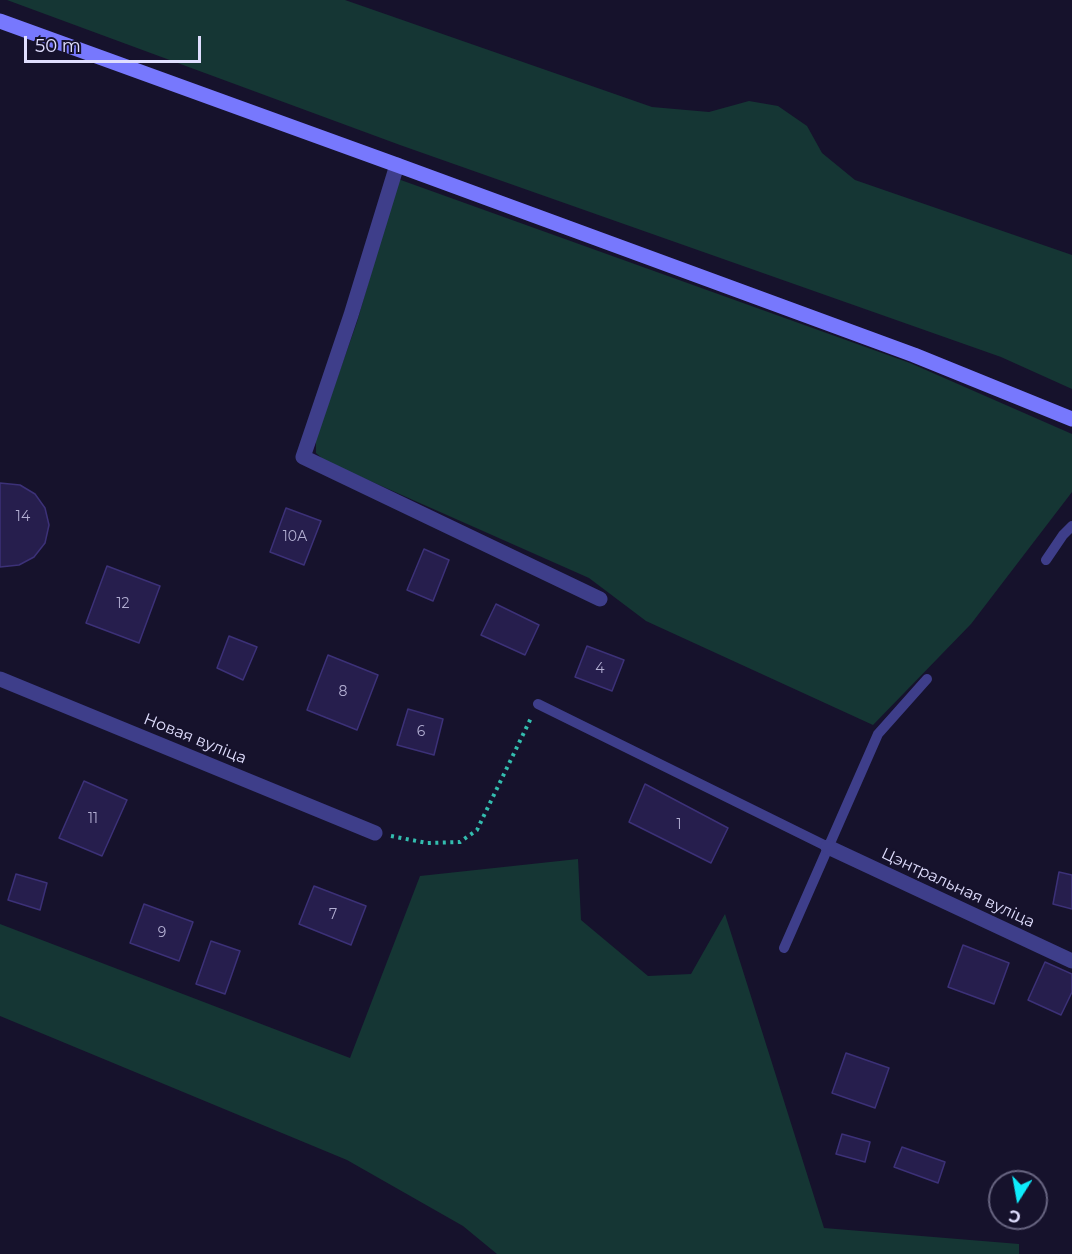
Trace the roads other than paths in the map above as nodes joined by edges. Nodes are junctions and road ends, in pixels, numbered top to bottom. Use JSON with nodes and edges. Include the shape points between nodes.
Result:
{"nodes":[{"id":1,"x":0,"y":21,"type":"edge"},
{"id":2,"x":397,"y":165,"type":"junction"},
{"id":3,"x":1072,"y":418,"type":"edge"},
{"id":4,"x":1072,"y":526,"type":"edge"},
{"id":5,"x":1046,"y":560,"type":"dead end"},
{"id":6,"x":600,"y":599,"type":"dead end"},
{"id":7,"x":0,"y":679,"type":"edge"},
{"id":8,"x":927,"y":679,"type":"dead end"},
{"id":9,"x":538,"y":704,"type":"road end"},
{"id":10,"x":375,"y":833,"type":"road end"},
{"id":11,"x":828,"y":848,"type":"junction"},
{"id":12,"x":784,"y":948,"type":"dead end"},
{"id":13,"x":1072,"y":961,"type":"edge"}],
"edges":[{"from":1,"to":2,"type":"main road"},
{"from":2,"to":3,"type":"main road","via":[[914,355]]},
{"from":2,"to":6,"type":"street","via":[[303,457]]},
{"from":4,"to":5,"type":"lane"},
{"from":7,"to":10,"type":"street","name":"Новая вуліца"},
{"from":8,"to":11,"type":"lane","via":[[878,734]]},
{"from":9,"to":11,"type":"lane"},
{"from":11,"to":12,"type":"lane"},
{"from":11,"to":13,"type":"street","name":"Цэнтральная вуліца"}]}
